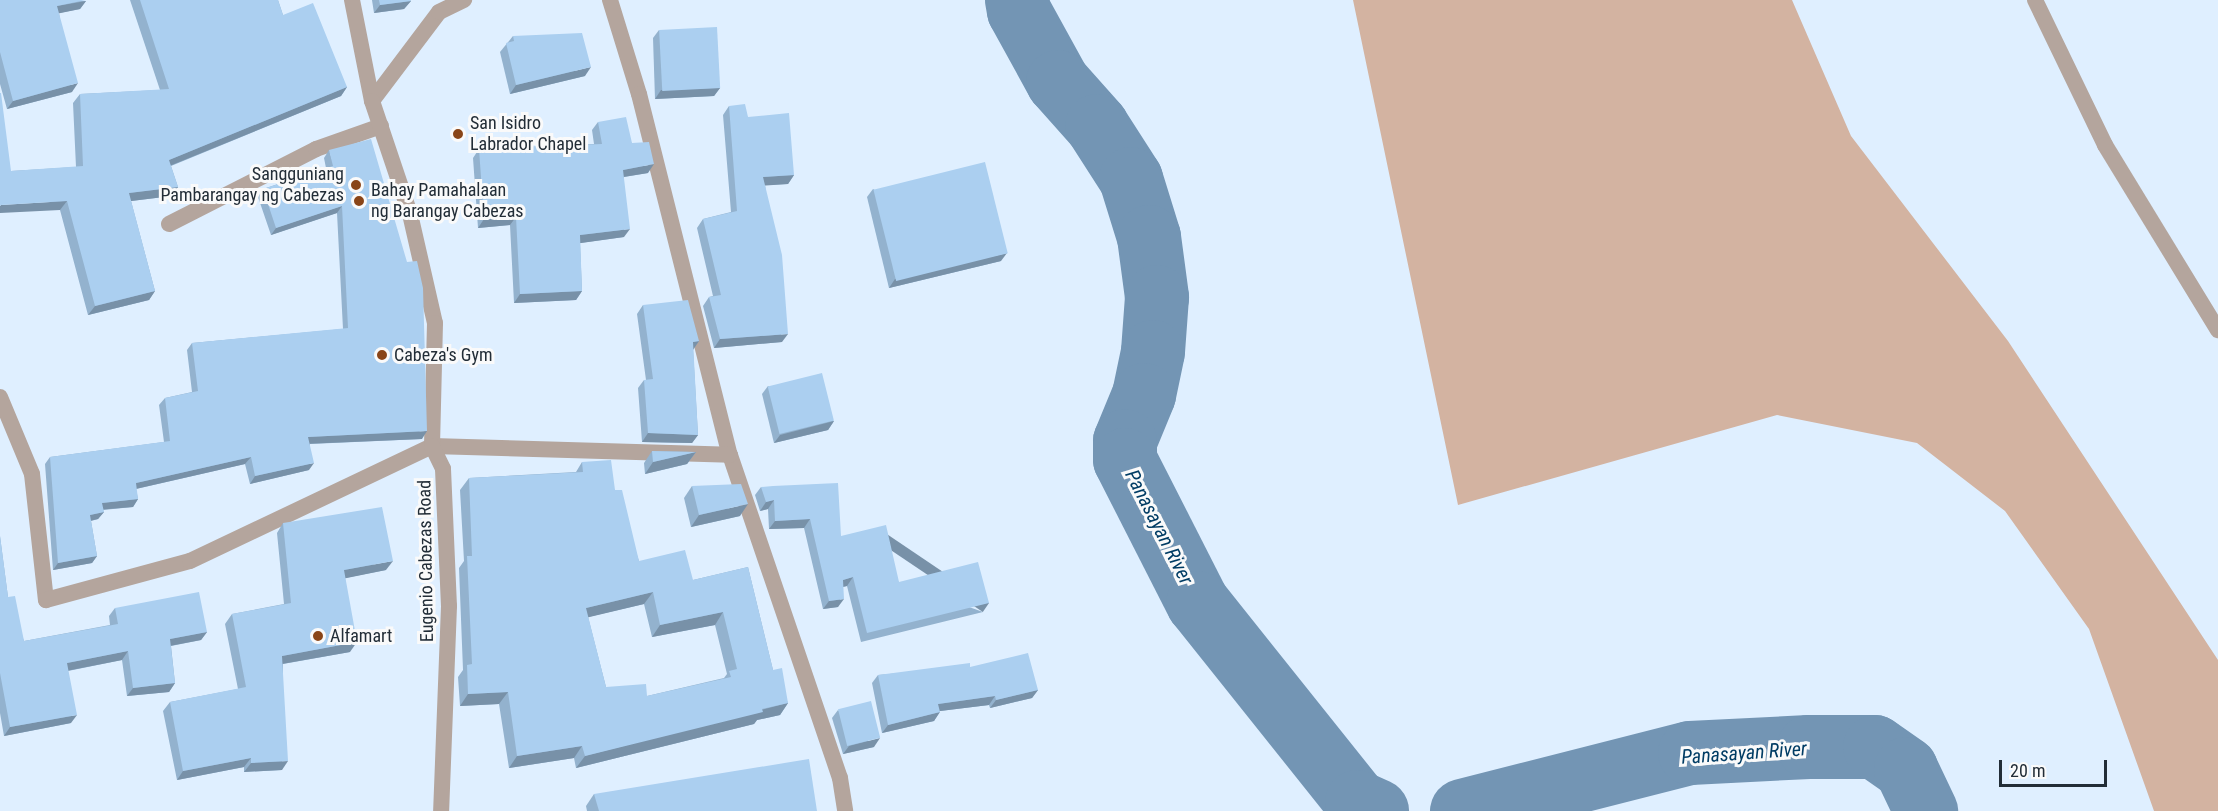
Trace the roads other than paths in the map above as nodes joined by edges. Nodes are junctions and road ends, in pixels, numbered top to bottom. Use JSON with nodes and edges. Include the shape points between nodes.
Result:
{"nodes":[{"id":1,"x":352,"y":0,"type":"edge"},
{"id":2,"x":464,"y":0,"type":"edge"},
{"id":3,"x":610,"y":0,"type":"edge"},
{"id":4,"x":2035,"y":0,"type":"edge"},
{"id":5,"x":372,"y":101,"type":"junction"},
{"id":6,"x":381,"y":126,"type":"junction"},
{"id":7,"x":169,"y":224,"type":"dead end"},
{"id":8,"x":2218,"y":330,"type":"edge"},
{"id":9,"x":0,"y":397,"type":"edge"},
{"id":10,"x":432,"y":446,"type":"junction"},
{"id":11,"x":730,"y":455,"type":"junction"},
{"id":12,"x":441,"y":811,"type":"edge"},
{"id":13,"x":845,"y":811,"type":"edge"}],
"edges":[{"from":1,"to":5,"type":"street","name":"Eugenio Cabezas Road"},
{"from":2,"to":5,"type":"street","via":[[439,12]]},
{"from":3,"to":11,"type":"street","via":[[639,94]]},
{"from":4,"to":8,"type":"street","via":[[2105,145]]},
{"from":5,"to":6,"type":"street","name":"Eugenio Cabezas Road"},
{"from":6,"to":7,"type":"street","via":[[316,149]]},
{"from":6,"to":10,"type":"street","name":"Eugenio Cabezas Road","via":[[410,214],[435,323]]},
{"from":9,"to":10,"type":"street","via":[[32,474],[46,600],[190,561]]},
{"from":10,"to":11,"type":"street"},
{"from":10,"to":12,"type":"street","name":"Eugenio Cabezas Road","via":[[443,470],[449,606]]},
{"from":11,"to":13,"type":"street","via":[[840,778]]}]}
